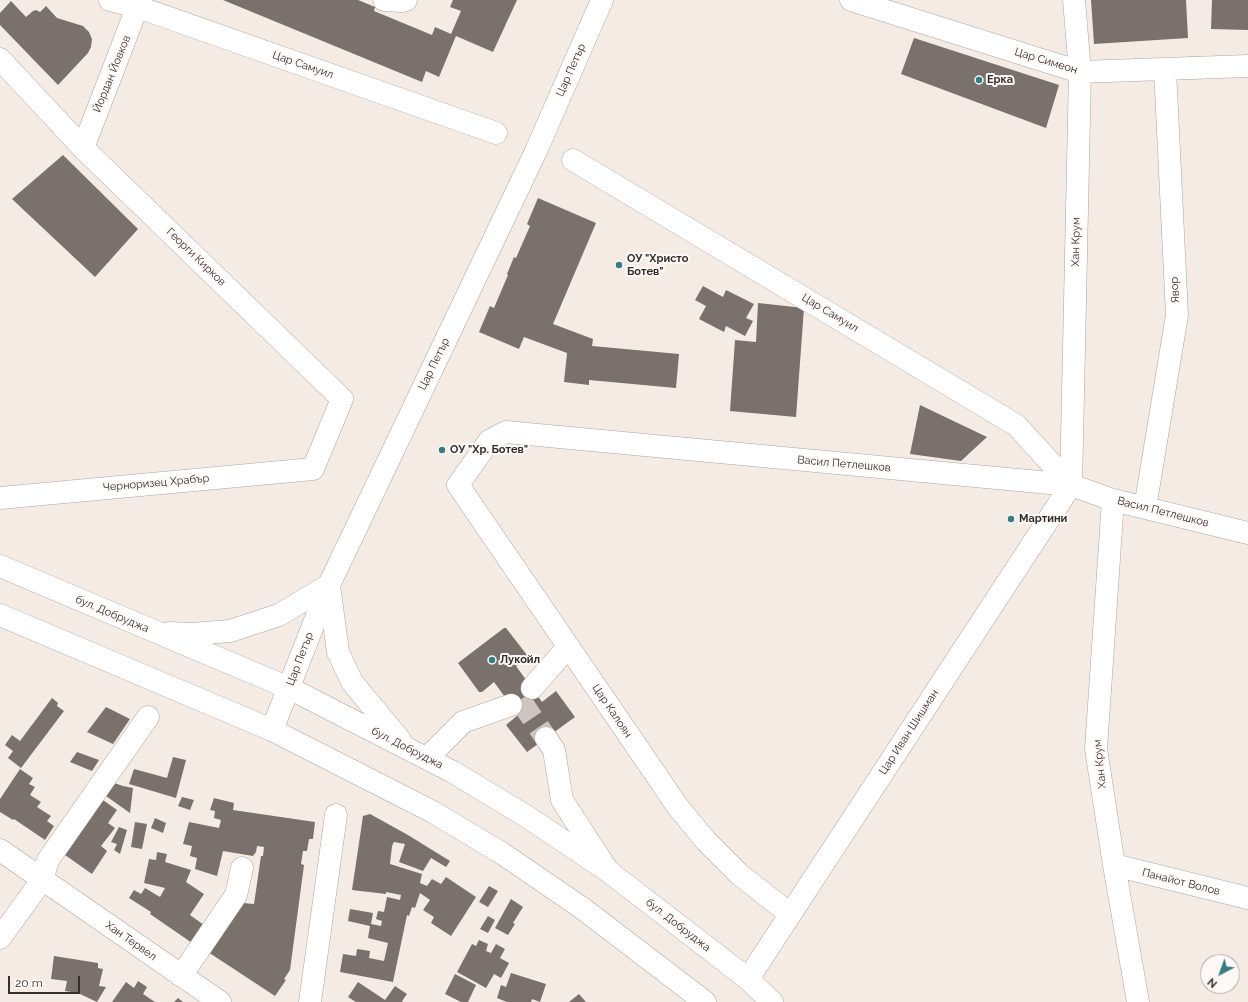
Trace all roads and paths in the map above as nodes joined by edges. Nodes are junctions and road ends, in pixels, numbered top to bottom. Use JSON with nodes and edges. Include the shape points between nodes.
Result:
{"nodes":[{"id":1,"x":110,"y":0,"type":"edge"},
{"id":2,"x":384,"y":0,"type":"edge"},
{"id":3,"x":406,"y":0,"type":"edge"},
{"id":4,"x":602,"y":0,"type":"edge"},
{"id":5,"x":851,"y":0,"type":"edge"},
{"id":6,"x":1074,"y":0,"type":"edge"},
{"id":7,"x":139,"y":4,"type":"edge"},
{"id":8,"x":0,"y":59,"type":"edge"},
{"id":9,"x":1248,"y":66,"type":"edge"},
{"id":10,"x":1165,"y":69,"type":"junction"},
{"id":11,"x":1080,"y":72,"type":"junction"},
{"id":12,"x":496,"y":133,"type":"dead end"},
{"id":13,"x":82,"y":148,"type":"junction"},
{"id":14,"x":573,"y":160,"type":"dead end"},
{"id":15,"x":313,"y":468,"type":"joint"},
{"id":16,"x":458,"y":485,"type":"joint"},
{"id":17,"x":1071,"y":485,"type":"junction"},
{"id":18,"x":0,"y":498,"type":"edge"},
{"id":19,"x":1113,"y":500,"type":"junction"},
{"id":20,"x":1145,"y":508,"type":"junction"},
{"id":21,"x":1248,"y":533,"type":"edge"},
{"id":22,"x":0,"y":566,"type":"edge"},
{"id":23,"x":329,"y":585,"type":"junction"},
{"id":24,"x":0,"y":615,"type":"edge"},
{"id":25,"x":154,"y":632,"type":"junction"},
{"id":26,"x":568,"y":647,"type":"junction"},
{"id":27,"x":289,"y":688,"type":"junction"},
{"id":28,"x":532,"y":688,"type":"dead end"},
{"id":29,"x":511,"y":705,"type":"dead end"},
{"id":30,"x":148,"y":717,"type":"dead end"},
{"id":31,"x":272,"y":730,"type":"junction"},
{"id":32,"x":546,"y":738,"type":"tunnel mouth"},
{"id":33,"x":404,"y":746,"type":"junction"},
{"id":34,"x":427,"y":758,"type":"junction"},
{"id":35,"x":336,"y":815,"type":"dead end"},
{"id":36,"x":0,"y":850,"type":"edge"},
{"id":37,"x":1114,"y":865,"type":"junction"},
{"id":38,"x":242,"y":868,"type":"dead end"},
{"id":39,"x":608,"y":871,"type":"junction"},
{"id":40,"x":42,"y":880,"type":"junction"},
{"id":41,"x":1248,"y":898,"type":"edge"},
{"id":42,"x":790,"y":914,"type":"junction"},
{"id":43,"x":0,"y":938,"type":"edge"},
{"id":44,"x":181,"y":976,"type":"junction"},
{"id":45,"x":748,"y":979,"type":"junction"},
{"id":46,"x":220,"y":1002,"type":"edge"},
{"id":47,"x":310,"y":1002,"type":"edge"},
{"id":48,"x":706,"y":1002,"type":"edge"},
{"id":49,"x":772,"y":1002,"type":"edge"},
{"id":50,"x":1138,"y":1002,"type":"edge"}],
"edges":[{"from":1,"to":7,"type":"street","name":"Цар Самуил"},
{"from":2,"to":3,"type":"street"},
{"from":4,"to":23,"type":"street","name":"Цар Петър","via":[[536,151]]},
{"from":5,"to":11,"type":"street","name":"Цар Симеон"},
{"from":6,"to":11,"type":"street","name":"Хан Крум"},
{"from":7,"to":12,"type":"street","name":"Цар Самуил"},
{"from":7,"to":13,"type":"street","name":"Йордан Йовков"},
{"from":8,"to":13,"type":"street","name":"Георги Кирков"},
{"from":9,"to":10,"type":"street","name":"Цар Симеон"},
{"from":10,"to":11,"type":"street","name":"Цар Симеон"},
{"from":10,"to":20,"type":"street","name":"Явор","via":[[1176,315]]},
{"from":11,"to":17,"type":"street","name":"Хан Крум"},
{"from":13,"to":15,"type":"street","name":"Георги Кирков","via":[[342,399]]},
{"from":14,"to":17,"type":"street","name":"Цар Самуил","via":[[1016,425]]},
{"from":15,"to":18,"type":"street","name":"Черноризец Храбър"},
{"from":16,"to":17,"type":"street","name":"Васил Петлешков","via":[[489,441],[506,432]]},
{"from":16,"to":26,"type":"street","name":"Цар Калоян"},
{"from":17,"to":19,"type":"street","name":"Васил Петлешков"},
{"from":17,"to":42,"type":"street","name":"Цар Иван Шишман"},
{"from":19,"to":20,"type":"street","name":"Васил Петлешков"},
{"from":19,"to":37,"type":"street","name":"Хан Крум","via":[[1096,749]]},
{"from":20,"to":21,"type":"street","name":"Васил Петлешков"},
{"from":22,"to":25,"type":"street","name":"бул. Добруджа"},
{"from":23,"to":25,"type":"street","via":[[279,615],[230,631],[192,634]]},
{"from":23,"to":27,"type":"street","name":"Цар Петър"},
{"from":23,"to":33,"type":"street","via":[[338,652],[352,682]]},
{"from":24,"to":31,"type":"street"},
{"from":25,"to":27,"type":"street","name":"бул. Добруджа"},
{"from":26,"to":28,"type":"street"},
{"from":26,"to":42,"type":"street","name":"Цар Калоян","via":[[678,807],[706,841],[739,874]]},
{"from":27,"to":31,"type":"street","name":"Цар Петър"},
{"from":27,"to":33,"type":"street","name":"бул. Добруджа"},
{"from":29,"to":34,"type":"street","via":[[463,722]]},
{"from":30,"to":40,"type":"street","via":[[48,860]]},
{"from":31,"to":48,"type":"street","via":[[433,812],[503,854],[582,908]]},
{"from":32,"to":39,"type":"street","via":[[554,750],[562,800]]},
{"from":33,"to":34,"type":"street","name":"бул. Добруджа"},
{"from":34,"to":39,"type":"street","name":"бул. Добруджа","via":[[526,816]]},
{"from":35,"to":47,"type":"street"},
{"from":36,"to":40,"type":"street","name":"Хан Тервел"},
{"from":37,"to":41,"type":"street","name":"Панайот Волов"},
{"from":37,"to":50,"type":"street","name":"Хан Крум"},
{"from":38,"to":44,"type":"street","via":[[236,895]]},
{"from":39,"to":45,"type":"street","name":"бул. Добруджа"},
{"from":40,"to":43,"type":"street"},
{"from":40,"to":44,"type":"street","name":"Хан Тервел"},
{"from":42,"to":45,"type":"street","name":"Цар Иван Шишман"},
{"from":44,"to":46,"type":"street","name":"Хан Тервел"},
{"from":45,"to":49,"type":"street","name":"бул. Добруджа"}]}
